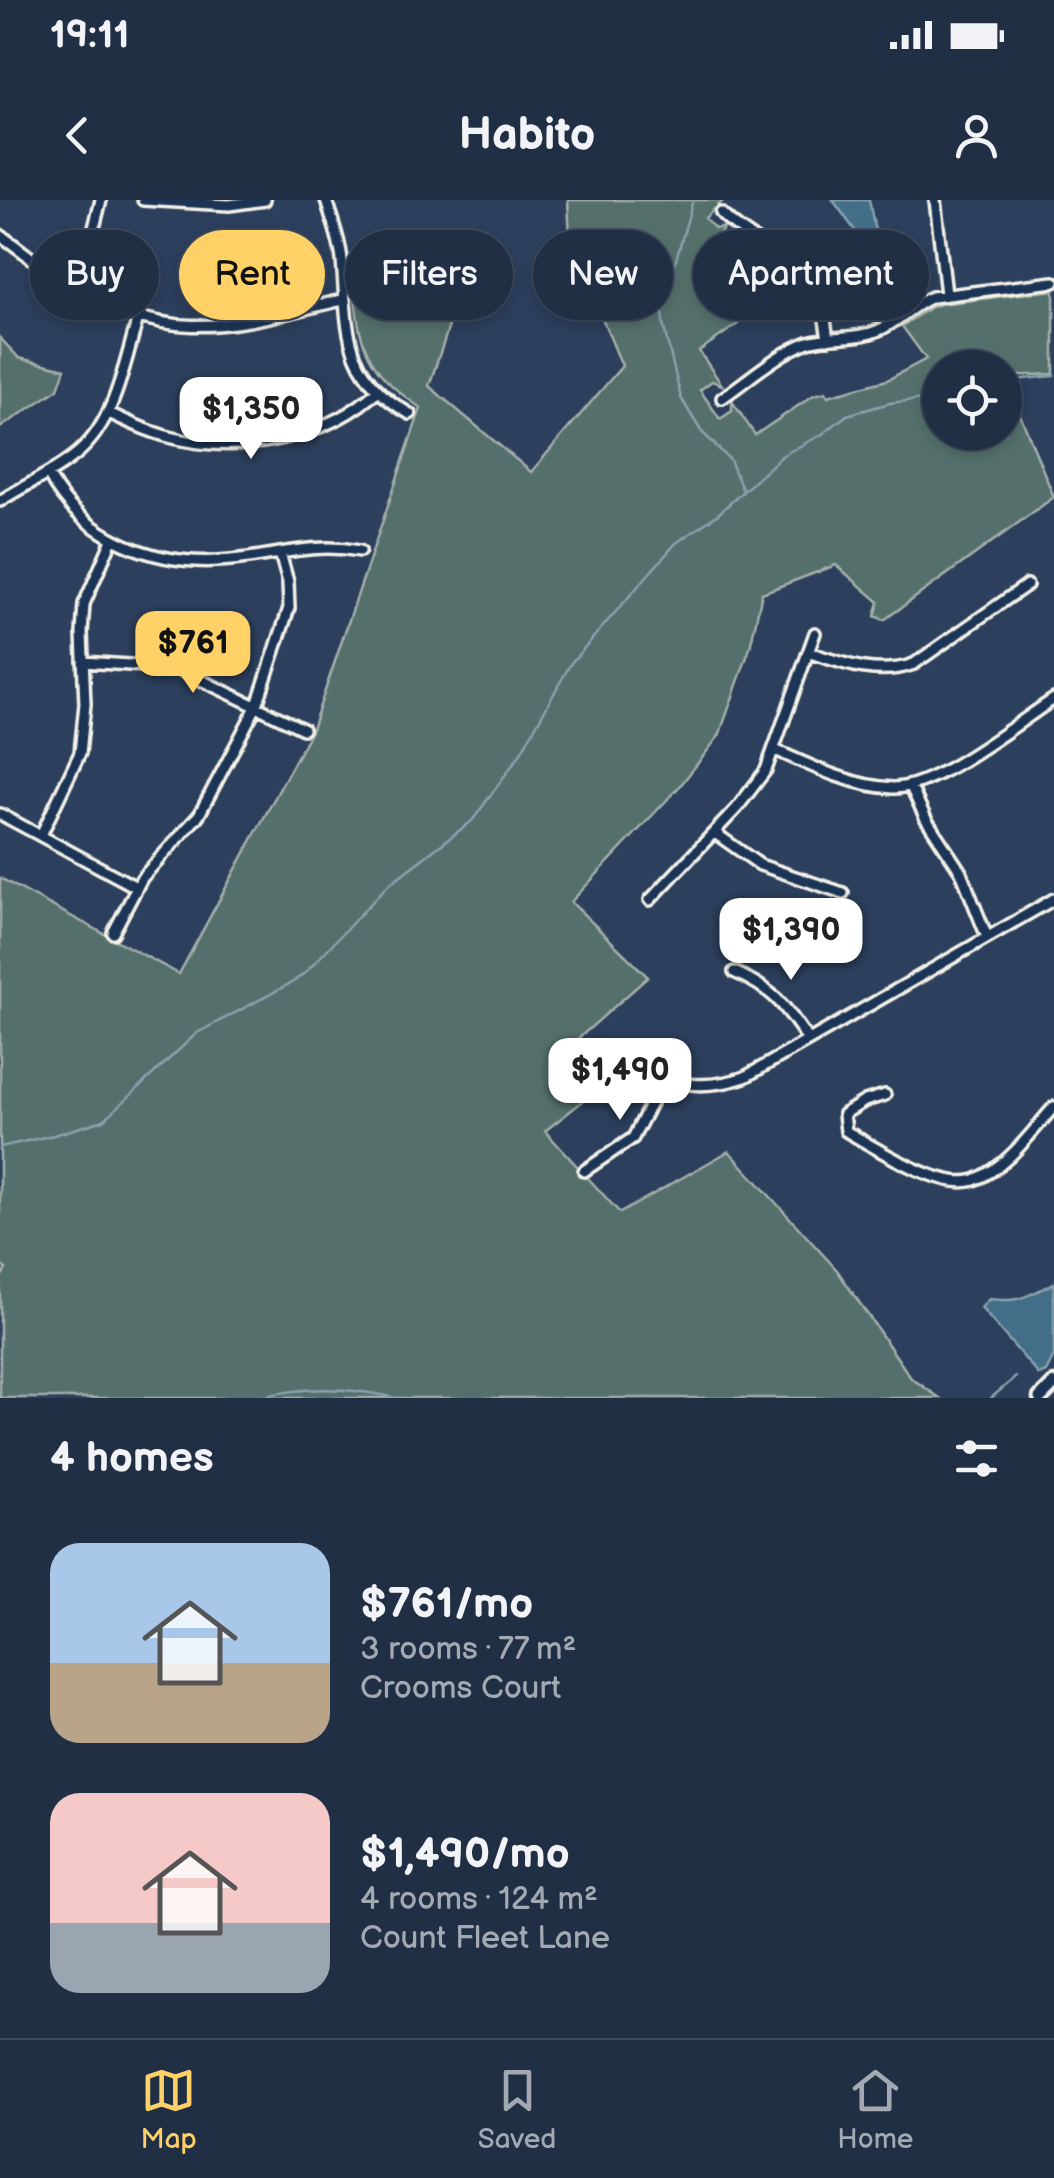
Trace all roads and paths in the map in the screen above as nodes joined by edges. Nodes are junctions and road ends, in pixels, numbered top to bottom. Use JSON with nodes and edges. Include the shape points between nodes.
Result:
{"nodes":[{"id":1,"x":101,"y":200,"type":"edge"},
{"id":2,"x":143,"y":200,"type":"edge"},
{"id":3,"x":265,"y":200,"type":"edge"},
{"id":4,"x":326,"y":200,"type":"edge"},
{"id":5,"x":936,"y":200,"type":"edge"},
{"id":6,"x":721,"y":213,"type":"dead end"},
{"id":7,"x":94,"y":230,"type":"edge"},
{"id":8,"x":0,"y":235,"type":"edge"},
{"id":9,"x":30,"y":257,"type":"edge"},
{"id":10,"x":1054,"y":282,"type":"edge"},
{"id":11,"x":946,"y":294,"type":"junction"},
{"id":12,"x":342,"y":300,"type":"junction"},
{"id":13,"x":137,"y":320,"type":"edge"},
{"id":14,"x":149,"y":320,"type":"edge"},
{"id":15,"x":828,"y":339,"type":"junction"},
{"id":16,"x":378,"y":390,"type":"junction"},
{"id":17,"x":722,"y":398,"type":"dead end"},
{"id":18,"x":109,"y":413,"type":"junction"},
{"id":19,"x":410,"y":414,"type":"dead end"},
{"id":20,"x":48,"y":474,"type":"junction"},
{"id":21,"x":0,"y":501,"type":"edge"},
{"id":22,"x":112,"y":540,"type":"junction"},
{"id":23,"x":360,"y":552,"type":"dead end"},
{"id":24,"x":280,"y":553,"type":"junction"},
{"id":25,"x":1028,"y":584,"type":"dead end"},
{"id":26,"x":815,"y":633,"type":"dead end"},
{"id":27,"x":808,"y":652,"type":"junction"},
{"id":28,"x":82,"y":662,"type":"junction"},
{"id":29,"x":1054,"y":699,"type":"edge"},
{"id":30,"x":258,"y":706,"type":"junction"},
{"id":31,"x":303,"y":729,"type":"dead end"},
{"id":32,"x":776,"y":750,"type":"junction"},
{"id":33,"x":910,"y":787,"type":"junction"},
{"id":34,"x":0,"y":814,"type":"edge"},
{"id":35,"x":714,"y":833,"type":"junction"},
{"id":36,"x":41,"y":835,"type":"junction"},
{"id":37,"x":136,"y":886,"type":"junction"},
{"id":38,"x":843,"y":893,"type":"dead end"},
{"id":39,"x":1054,"y":899,"type":"edge"},
{"id":40,"x":650,"y":900,"type":"dead end"},
{"id":41,"x":113,"y":933,"type":"dead end"},
{"id":42,"x":988,"y":936,"type":"junction"},
{"id":43,"x":734,"y":972,"type":"dead end"},
{"id":44,"x":808,"y":1040,"type":"junction"},
{"id":45,"x":638,"y":1062,"type":"dead end"},
{"id":46,"x":663,"y":1080,"type":"junction"},
{"id":47,"x":884,"y":1095,"type":"dead end"},
{"id":48,"x":1054,"y":1107,"type":"edge"},
{"id":49,"x":584,"y":1172,"type":"dead end"},
{"id":50,"x":1054,"y":1384,"type":"edge"},
{"id":51,"x":1040,"y":1398,"type":"edge"}],
"edges":[{"from":1,"to":7,"type":"street"},
{"from":2,"to":3,"type":"street"},
{"from":4,"to":12,"type":"street","via":[[341,256]]},
{"from":5,"to":11,"type":"street"},
{"from":6,"to":15,"type":"street","via":[[814,286]]},
{"from":8,"to":9,"type":"street"},
{"from":10,"to":11,"type":"street"},
{"from":11,"to":15,"type":"street","via":[[920,302],[882,329]]},
{"from":12,"to":14,"type":"street","via":[[212,327]]},
{"from":12,"to":16,"type":"street","via":[[350,343]]},
{"from":13,"to":18,"type":"street"},
{"from":15,"to":17,"type":"street","via":[[795,348]]},
{"from":16,"to":18,"type":"street","via":[[363,405],[310,429],[242,444],[183,440]]},
{"from":16,"to":19,"type":"street"},
{"from":18,"to":20,"type":"street","via":[[90,442]]},
{"from":20,"to":21,"type":"street"},
{"from":20,"to":22,"type":"street","via":[[70,508]]},
{"from":22,"to":24,"type":"street","via":[[198,562]]},
{"from":22,"to":28,"type":"street","via":[[84,604]]},
{"from":23,"to":24,"type":"street","via":[[308,546]]},
{"from":24,"to":30,"type":"street","via":[[289,608]]},
{"from":25,"to":27,"type":"street","via":[[899,670],[870,670]]},
{"from":26,"to":27,"type":"street"},
{"from":27,"to":32,"type":"street"},
{"from":28,"to":30,"type":"street","via":[[176,668]]},
{"from":28,"to":36,"type":"street","via":[[80,753]]},
{"from":29,"to":33,"type":"street"},
{"from":30,"to":31,"type":"street"},
{"from":30,"to":37,"type":"street","via":[[199,815]]},
{"from":32,"to":33,"type":"street","via":[[845,778]]},
{"from":32,"to":35,"type":"street"},
{"from":33,"to":42,"type":"street","via":[[961,872]]},
{"from":34,"to":36,"type":"street"},
{"from":35,"to":38,"type":"street","via":[[760,864]]},
{"from":35,"to":40,"type":"street"},
{"from":36,"to":37,"type":"street"},
{"from":37,"to":41,"type":"street"},
{"from":39,"to":42,"type":"street"},
{"from":42,"to":44,"type":"street"},
{"from":43,"to":44,"type":"street","via":[[783,1002]]},
{"from":44,"to":46,"type":"street","via":[[723,1084]]},
{"from":45,"to":46,"type":"street"},
{"from":46,"to":49,"type":"street","via":[[634,1138]]},
{"from":47,"to":48,"type":"street","via":[[844,1114],[846,1131],[880,1154],[958,1182],[997,1166]]},
{"from":50,"to":51,"type":"street"}]}
